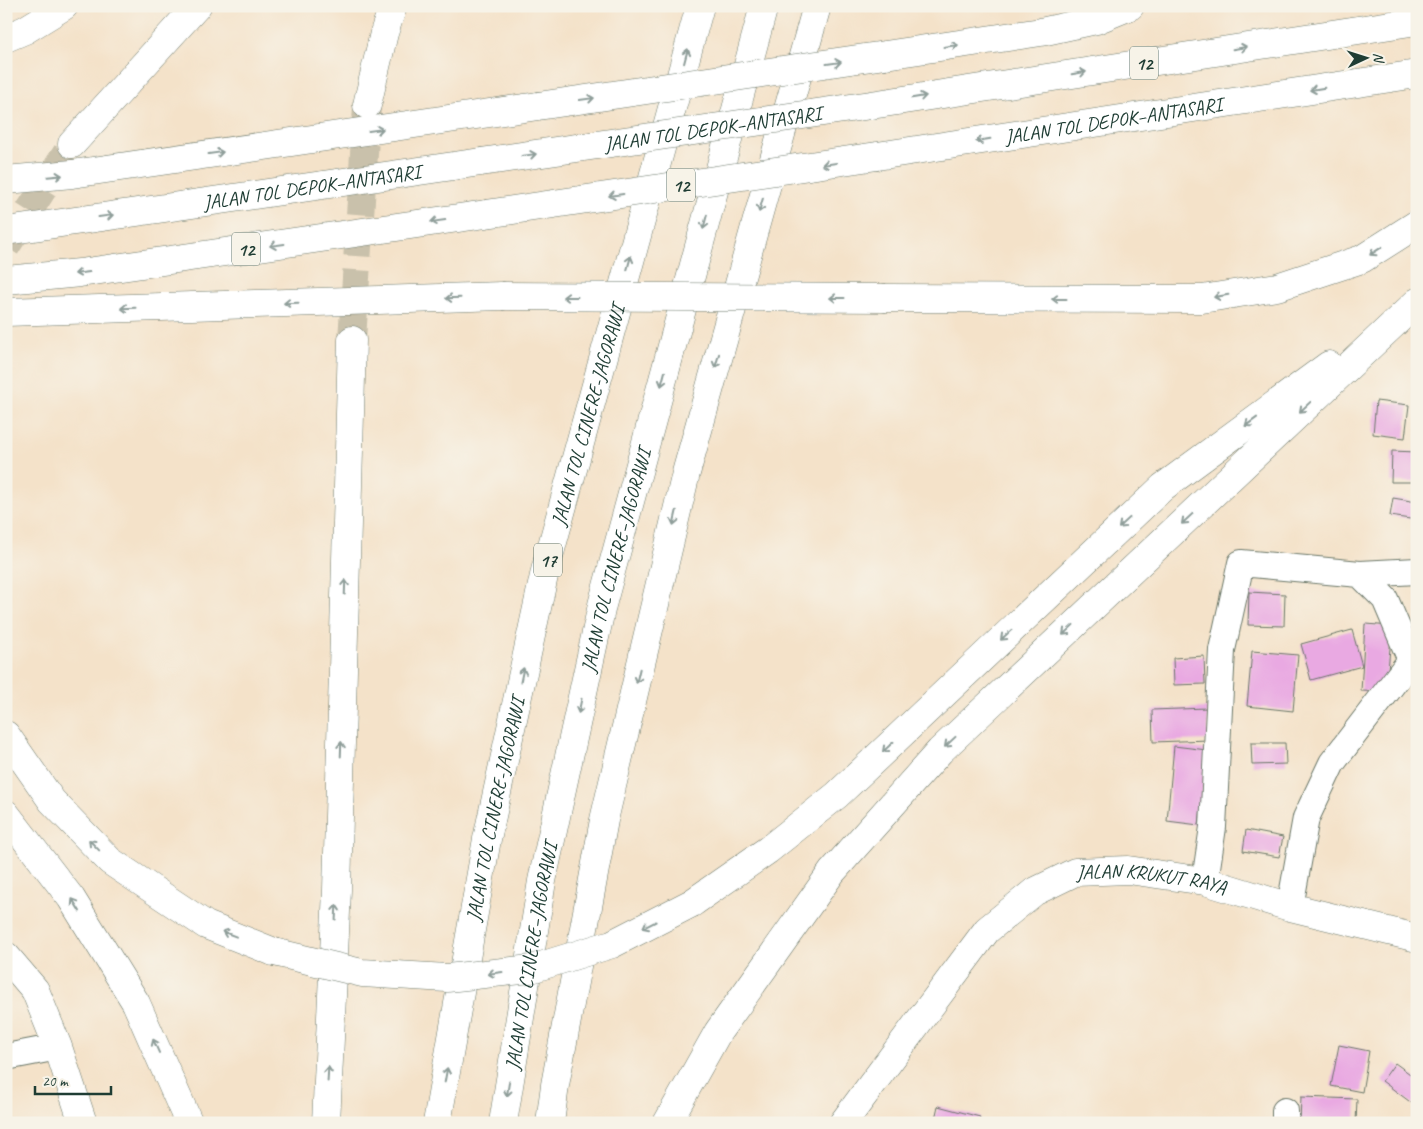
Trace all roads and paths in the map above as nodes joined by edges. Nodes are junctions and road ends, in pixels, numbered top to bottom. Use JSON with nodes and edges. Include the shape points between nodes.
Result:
{"nodes":[{"id":1,"x":64,"y":6,"type":"edge"},
{"id":2,"x":197,"y":6,"type":"edge"},
{"id":3,"x":393,"y":6,"type":"edge"},
{"id":4,"x":700,"y":6,"type":"edge"},
{"id":5,"x":764,"y":6,"type":"edge"},
{"id":6,"x":817,"y":6,"type":"edge"},
{"id":7,"x":1130,"y":6,"type":"edge"},
{"id":8,"x":1417,"y":21,"type":"edge"},
{"id":9,"x":6,"y":38,"type":"edge"},
{"id":10,"x":1417,"y":74,"type":"edge"},
{"id":11,"x":367,"y":106,"type":"tunnel mouth"},
{"id":12,"x":72,"y":144,"type":"tunnel mouth"},
{"id":13,"x":6,"y":180,"type":"edge"},
{"id":14,"x":1417,"y":224,"type":"edge"},
{"id":15,"x":6,"y":231,"type":"edge"},
{"id":16,"x":6,"y":280,"type":"edge"},
{"id":17,"x":1417,"y":301,"type":"edge"},
{"id":18,"x":6,"y":312,"type":"edge"},
{"id":19,"x":352,"y":340,"type":"tunnel mouth"},
{"id":20,"x":1417,"y":571,"type":"edge"},
{"id":21,"x":1360,"y":574,"type":"junction"},
{"id":22,"x":1414,"y":654,"type":"edge"},
{"id":23,"x":6,"y":735,"type":"edge"},
{"id":24,"x":6,"y":814,"type":"edge"},
{"id":25,"x":1205,"y":881,"type":"junction"},
{"id":26,"x":1290,"y":908,"type":"junction"},
{"id":27,"x":1417,"y":938,"type":"edge"},
{"id":28,"x":6,"y":956,"type":"edge"},
{"id":29,"x":58,"y":1048,"type":"junction"},
{"id":30,"x":6,"y":1057,"type":"edge"},
{"id":31,"x":83,"y":1123,"type":"edge"},
{"id":32,"x":189,"y":1123,"type":"edge"},
{"id":33,"x":326,"y":1123,"type":"edge"},
{"id":34,"x":437,"y":1123,"type":"edge"},
{"id":35,"x":503,"y":1123,"type":"edge"},
{"id":36,"x":550,"y":1123,"type":"edge"},
{"id":37,"x":667,"y":1123,"type":"edge"},
{"id":38,"x":843,"y":1123,"type":"edge"}],
"edges":[{"from":1,"to":9,"type":"main road"},
{"from":2,"to":12,"type":"main road"},
{"from":3,"to":11,"type":"main road"},
{"from":34,"to":4,"type":"main road","name":"JALAN TOL CINERE-JAGORAWI","number":"17","one_way":true,"via":[[487,839],[545,571]]},
{"from":5,"to":35,"type":"main road","name":"JALAN TOL CINERE–JAGORAWI","one_way":true,"via":[[602,605],[542,881]]},
{"from":6,"to":36,"type":"main road","one_way":true,"via":[[686,473],[604,820]]},
{"from":13,"to":7,"type":"main road","one_way":true,"bridge":true,"via":[[72,174],[1041,32],[1096,20]]},
{"from":15,"to":8,"type":"main road","name":"JALAN TOL DEPOK–ANTASARI","number":"12","one_way":true,"bridge":true,"via":[[871,105]]},
{"from":10,"to":16,"type":"main road","name":"JALAN TOL DEPOK–ANTASARI","number":"12","one_way":true,"bridge":true,"via":[[486,214],[80,273]]},
{"from":14,"to":18,"type":"main road","one_way":true,"bridge":true,"via":[[1362,260],[1277,288],[1202,299],[502,296]]},
{"from":17,"to":23,"type":"main road","one_way":true,"bridge":true,"via":[[1163,487],[837,795],[768,850],[692,903],[612,944],[531,969],[447,978],[362,973],[274,952],[206,925],[110,862],[52,802]]},
{"from":17,"to":37,"type":"main road","one_way":true,"via":[[940,751],[832,872],[718,1032]]},
{"from":33,"to":19,"type":"main road","one_way":true,"via":[[337,880]]},
{"from":20,"to":21,"type":"street"},
{"from":21,"to":22,"type":"street","via":[[1385,599]]},
{"from":21,"to":25,"type":"street","via":[[1241,563],[1222,650],[1213,827]]},
{"from":22,"to":26,"type":"street","via":[[1332,763],[1306,818]]},
{"from":32,"to":24,"type":"main road","one_way":true,"via":[[136,1002],[71,898]]},
{"from":25,"to":26,"type":"main road","name":"JALAN KRUKUT RAYA"},
{"from":25,"to":38,"type":"main road","name":"JALAN KRUKUT RAYA","via":[[1128,870],[1075,872],[1034,892],[987,930]]},
{"from":26,"to":27,"type":"main road","name":"JALAN KRUKUT RAYA"},
{"from":28,"to":29,"type":"main road","via":[[35,990]]},
{"from":29,"to":30,"type":"street"},
{"from":29,"to":31,"type":"main road"}]}
